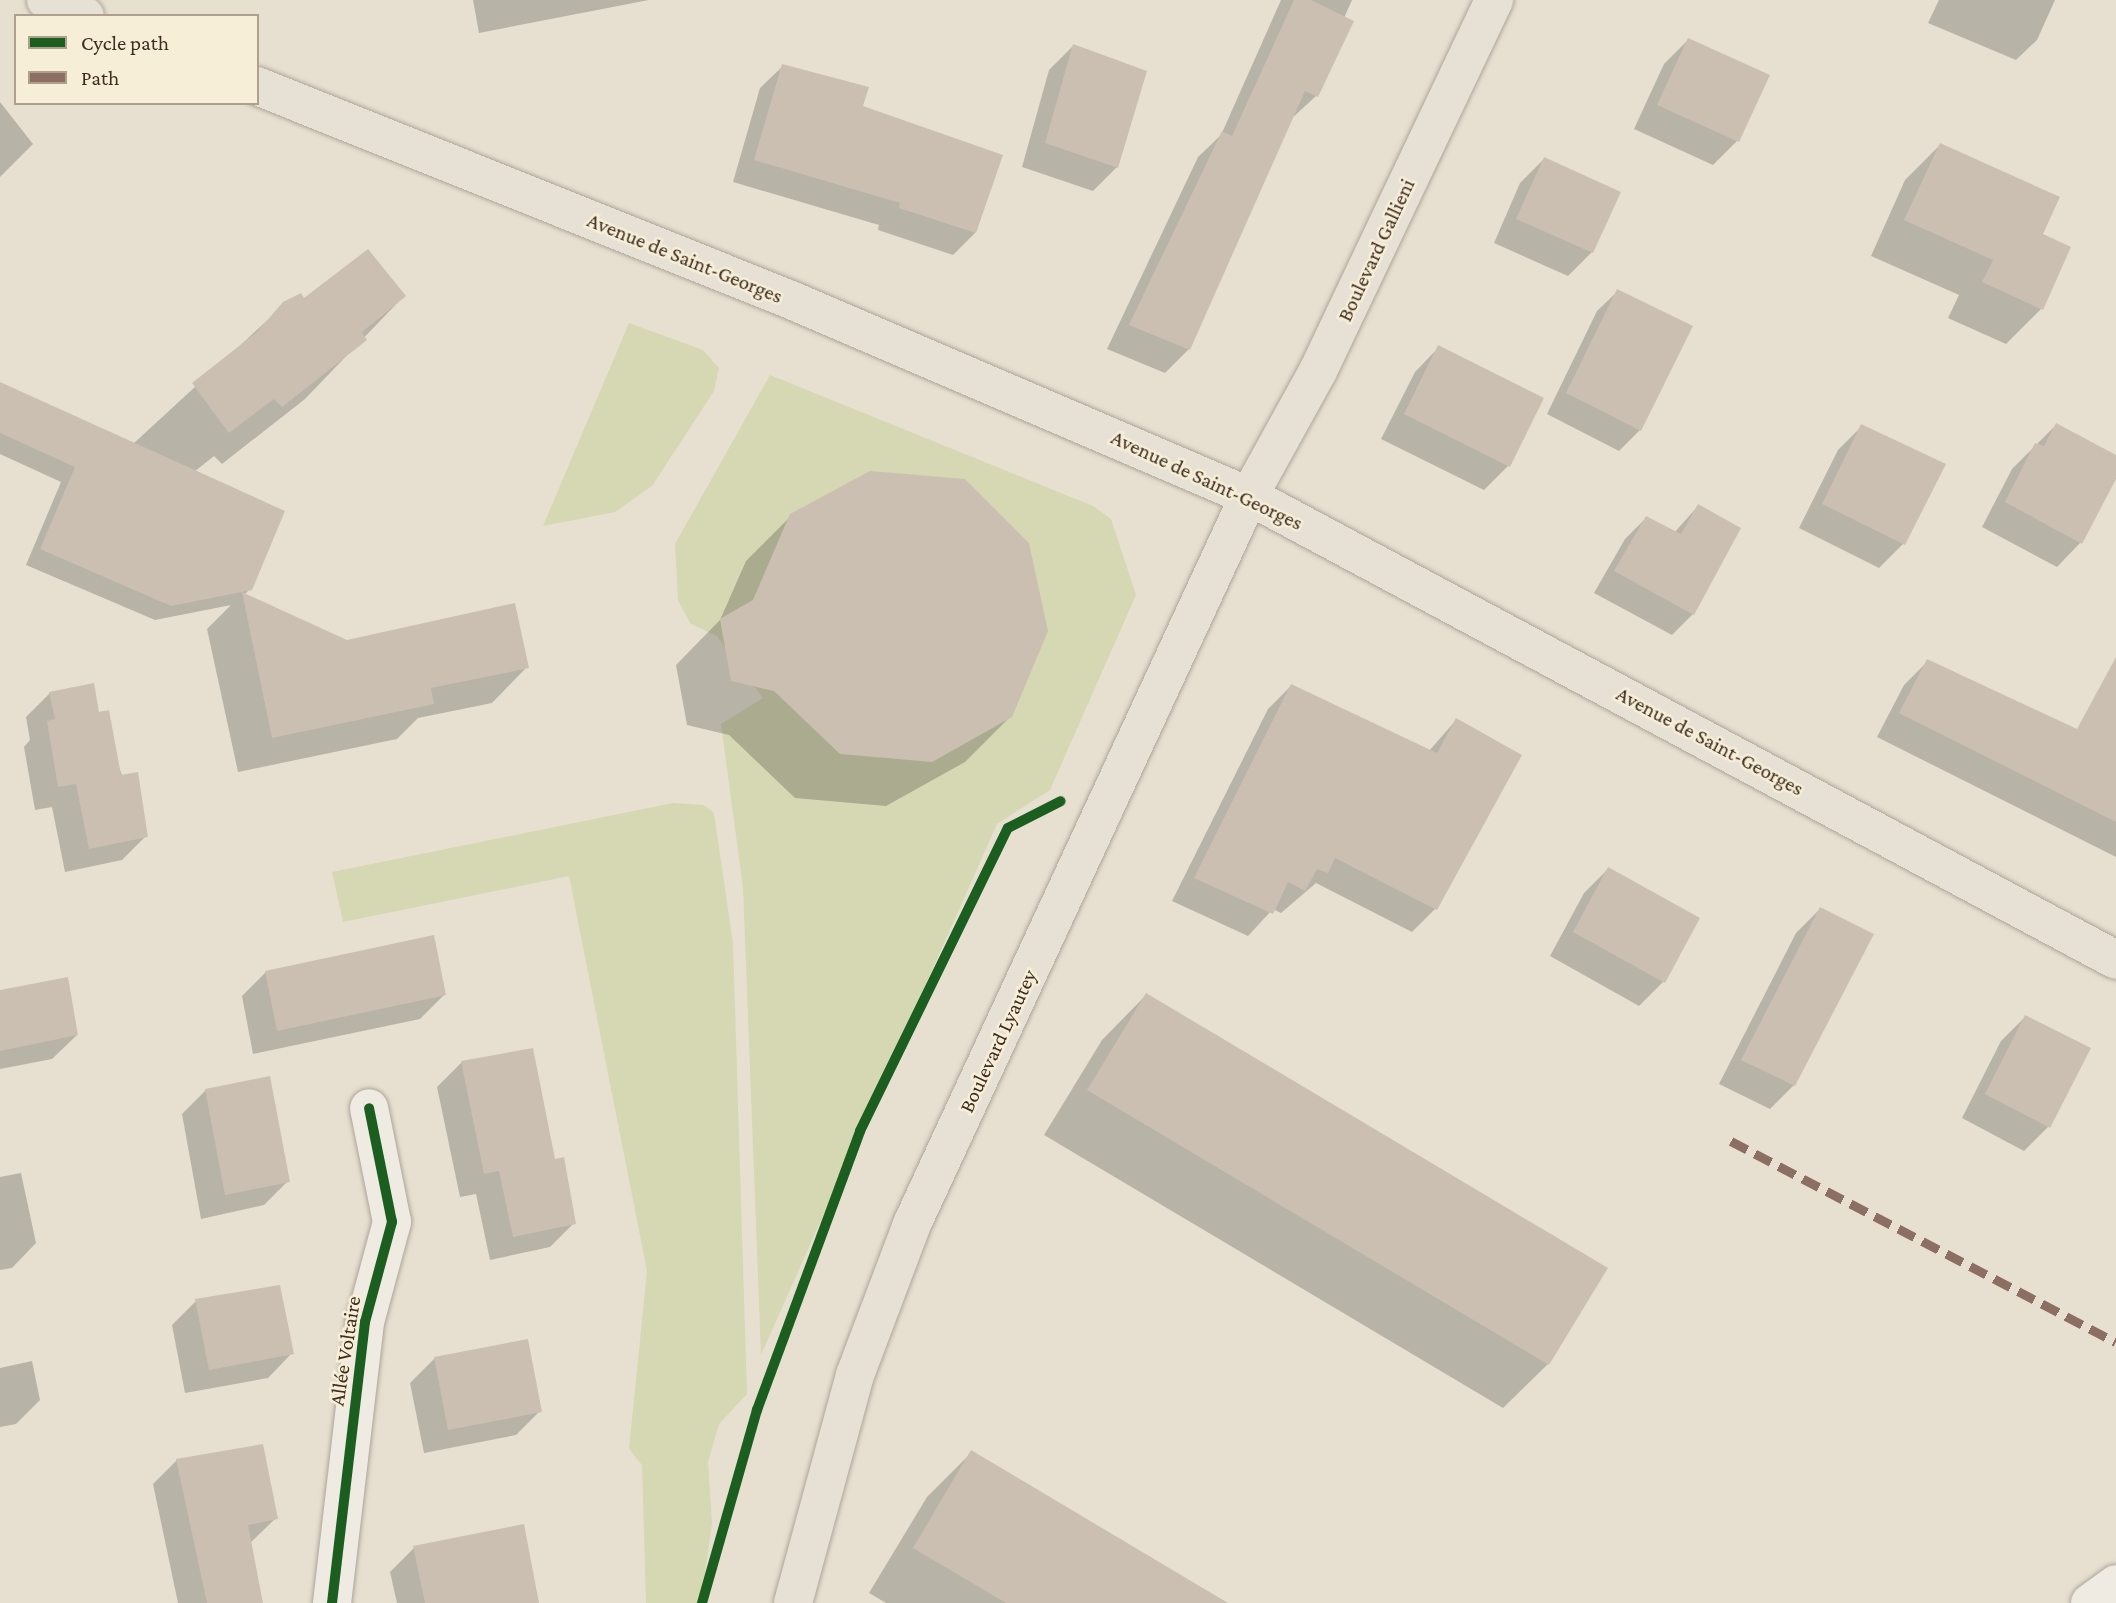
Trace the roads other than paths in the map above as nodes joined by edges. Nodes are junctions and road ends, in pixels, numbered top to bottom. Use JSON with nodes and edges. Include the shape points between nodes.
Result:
{"nodes":[{"id":1,"x":46,"y":0,"type":"edge"},
{"id":2,"x":1494,"y":0,"type":"edge"},
{"id":3,"x":80,"y":14,"type":"edge"},
{"id":4,"x":259,"y":87,"type":"edge"},
{"id":5,"x":1249,"y":495,"type":"junction"},
{"id":6,"x":2116,"y":960,"type":"edge"},
{"id":7,"x":369,"y":1108,"type":"dead end"},
{"id":8,"x":2116,"y":1584,"type":"edge"},
{"id":9,"x":332,"y":1603,"type":"edge"},
{"id":10,"x":793,"y":1603,"type":"edge"},
{"id":11,"x":2090,"y":1603,"type":"edge"}],
"edges":[{"from":1,"to":3,"type":"main road"},
{"from":2,"to":5,"type":"main road","name":"Boulevard Gallieni","via":[[1318,371]]},
{"from":4,"to":5,"type":"main road","name":"Avenue de Saint-Georges","via":[[791,300]]},
{"from":5,"to":6,"type":"main road","name":"Avenue de Saint-Georges"},
{"from":5,"to":10,"type":"main road","name":"Boulevard Lyautey","via":[[912,1224],[855,1375]]},
{"from":7,"to":9,"type":"street","name":"Allée Voltaire","via":[[392,1222],[365,1322]]},
{"from":8,"to":11,"type":"street"}]}
